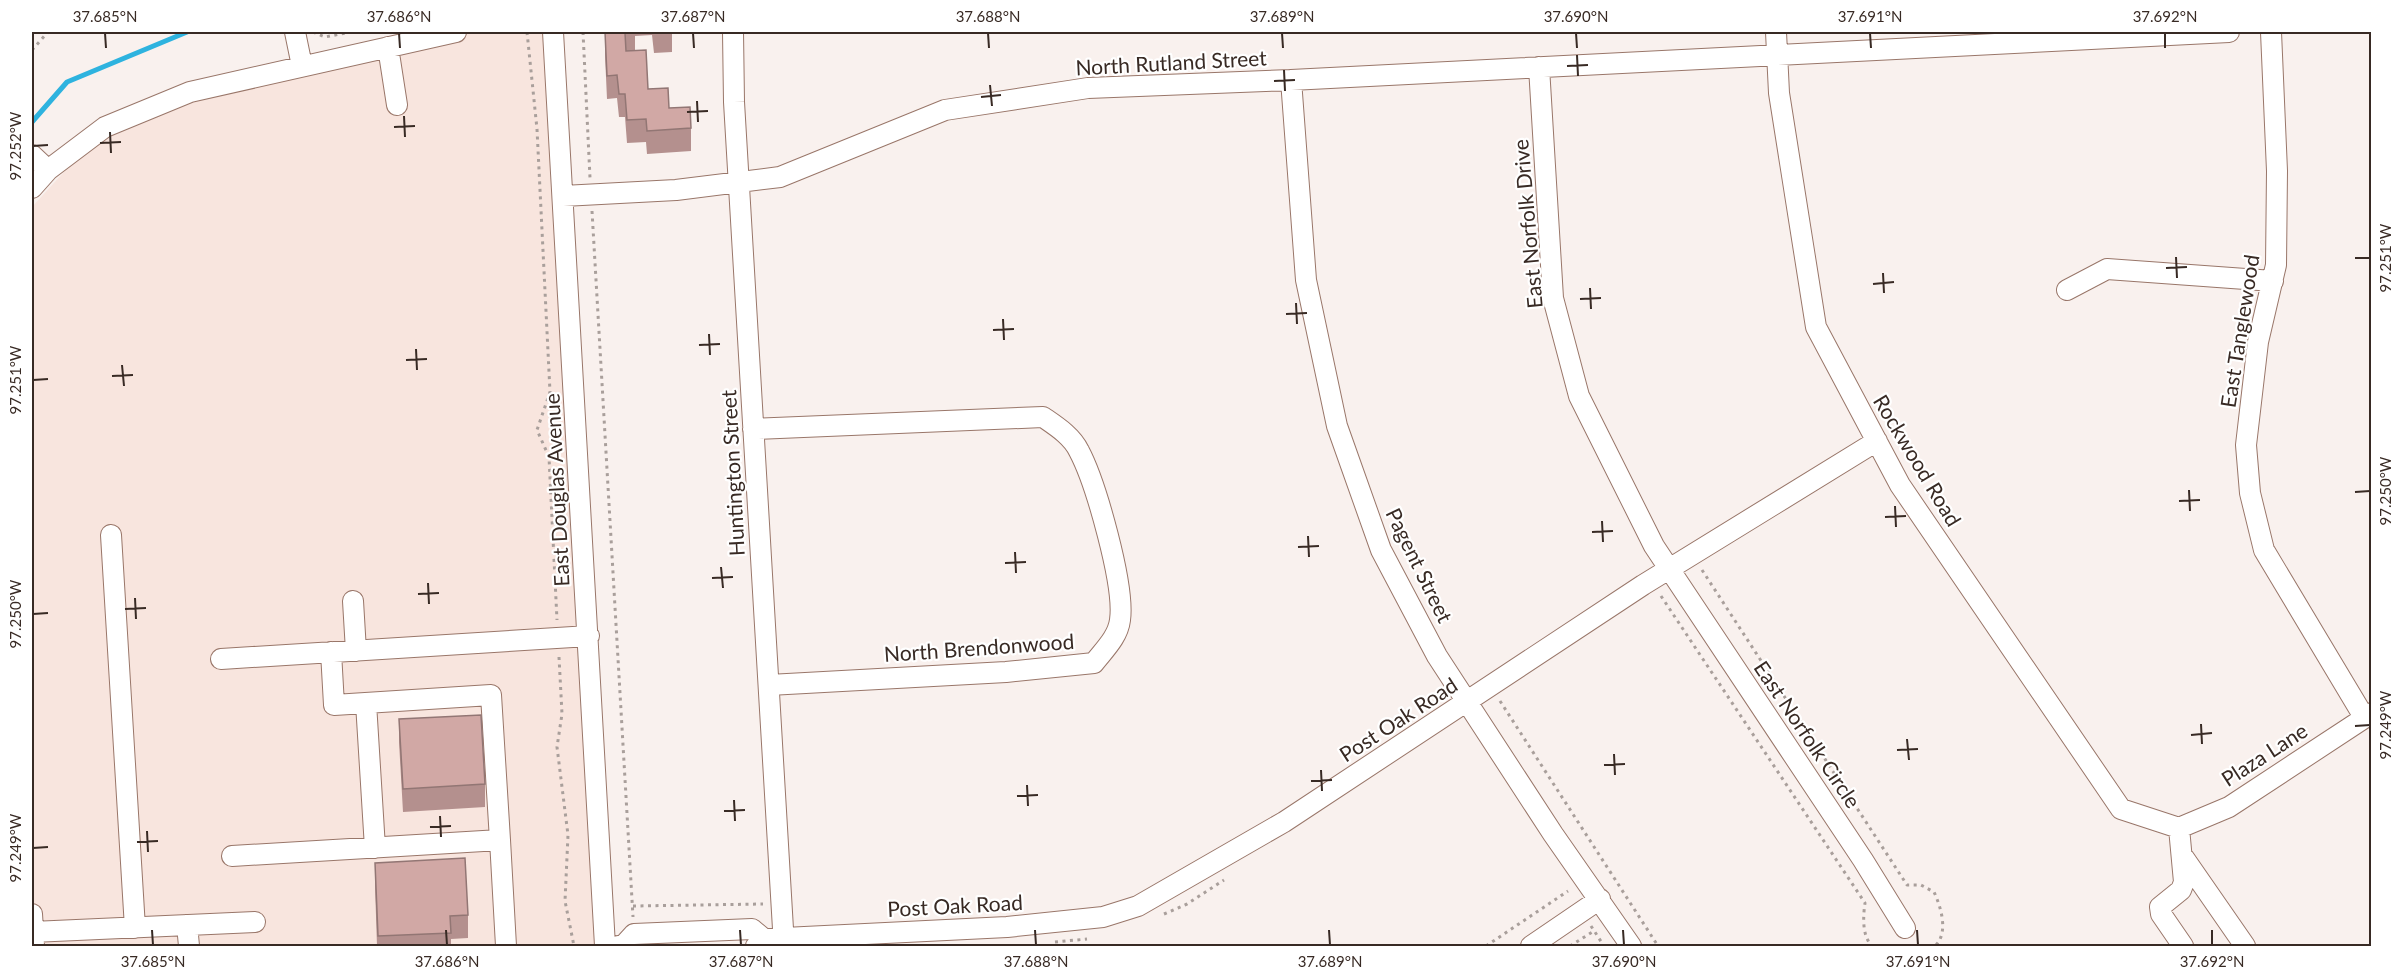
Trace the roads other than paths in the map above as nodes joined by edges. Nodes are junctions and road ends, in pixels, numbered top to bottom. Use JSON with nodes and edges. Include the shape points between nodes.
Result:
{"nodes":[{"id":1,"x":295,"y":32,"type":"edge"},
{"id":2,"x":456,"y":32,"type":"edge"},
{"id":3,"x":553,"y":32,"type":"edge"},
{"id":4,"x":733,"y":32,"type":"edge"},
{"id":5,"x":1776,"y":32,"type":"edge"},
{"id":6,"x":2229,"y":32,"type":"edge"},
{"id":7,"x":2271,"y":32,"type":"edge"},
{"id":8,"x":388,"y":47,"type":"junction"},
{"id":9,"x":1777,"y":55,"type":"junction"},
{"id":10,"x":302,"y":66,"type":"junction"},
{"id":11,"x":1539,"y":68,"type":"junction"},
{"id":12,"x":1292,"y":80,"type":"junction"},
{"id":13,"x":397,"y":105,"type":"dead end"},
{"id":14,"x":38,"y":161,"type":"edge"},
{"id":15,"x":738,"y":182,"type":"junction"},
{"id":16,"x":32,"y":188,"type":"edge"},
{"id":17,"x":563,"y":196,"type":"junction"},
{"id":18,"x":2273,"y":281,"type":"junction"},
{"id":19,"x":2067,"y":290,"type":"dead end"},
{"id":20,"x":753,"y":429,"type":"junction"},
{"id":21,"x":1876,"y":441,"type":"junction"},
{"id":22,"x":111,"y":535,"type":"dead end"},
{"id":23,"x":1669,"y":569,"type":"junction"},
{"id":24,"x":352,"y":601,"type":"dead end"},
{"id":25,"x":589,"y":636,"type":"junction"},
{"id":26,"x":356,"y":651,"type":"junction"},
{"id":27,"x":331,"y":652,"type":"junction"},
{"id":28,"x":221,"y":659,"type":"dead end"},
{"id":29,"x":769,"y":685,"type":"junction"},
{"id":30,"x":366,"y":703,"type":"junction"},
{"id":31,"x":1468,"y":703,"type":"junction"},
{"id":32,"x":2368,"y":715,"type":"edge"},
{"id":33,"x":2179,"y":828,"type":"junction"},
{"id":34,"x":500,"y":840,"type":"junction"},
{"id":35,"x":375,"y":848,"type":"junction"},
{"id":36,"x":2182,"y":855,"type":"junction"},
{"id":37,"x":232,"y":856,"type":"dead end"},
{"id":38,"x":1600,"y":899,"type":"junction"},
{"id":39,"x":255,"y":922,"type":"dead end"},
{"id":40,"x":187,"y":925,"type":"junction"},
{"id":41,"x":135,"y":928,"type":"junction"},
{"id":42,"x":1905,"y":928,"type":"dead end"},
{"id":43,"x":32,"y":931,"type":"edge"},
{"id":44,"x":627,"y":942,"type":"edge"},
{"id":45,"x":784,"y":942,"type":"edge"},
{"id":46,"x":760,"y":943,"type":"edge"},
{"id":47,"x":189,"y":946,"type":"edge"},
{"id":48,"x":506,"y":946,"type":"edge"},
{"id":49,"x":605,"y":946,"type":"edge"},
{"id":50,"x":618,"y":946,"type":"edge"},
{"id":51,"x":1531,"y":946,"type":"edge"},
{"id":52,"x":1631,"y":946,"type":"edge"},
{"id":53,"x":2183,"y":946,"type":"edge"},
{"id":54,"x":2245,"y":946,"type":"edge"}],
"edges":[{"from":1,"to":10,"type":"street"},
{"from":2,"to":8,"type":"street"},
{"from":3,"to":17,"type":"street","name":"East Douglas Avenue"},
{"from":4,"to":15,"type":"street","name":"Huntington Street"},
{"from":5,"to":9,"type":"street","name":"Rockwood Road"},
{"from":6,"to":9,"type":"street","name":"North Rutland Street"},
{"from":7,"to":18,"type":"street","name":"East Tanglewood","via":[[2277,171]]},
{"from":8,"to":10,"type":"street"},
{"from":8,"to":13,"type":"street"},
{"from":9,"to":11,"type":"street","name":"North Rutland Street"},
{"from":9,"to":21,"type":"street","name":"Rockwood Road","via":[[1779,93],[1816,327]]},
{"from":10,"to":14,"type":"street","via":[[190,92],[105,127]]},
{"from":11,"to":12,"type":"street","name":"North Rutland Street"},
{"from":11,"to":23,"type":"street","name":"East Norfolk Drive","via":[[1553,298],[1579,396]]},
{"from":12,"to":15,"type":"street","name":"North Rutland Street","via":[[1088,88],[945,110],[780,177]]},
{"from":12,"to":31,"type":"street","name":"Pagent Street","via":[[1306,280],[1337,426],[1381,550],[1437,656]]},
{"from":14,"to":16,"type":"street"},
{"from":15,"to":17,"type":"street","name":"North Rutland Street","via":[[676,190]]},
{"from":15,"to":20,"type":"street","name":"Huntington Street"},
{"from":17,"to":25,"type":"street","name":"East Douglas Avenue"},
{"from":18,"to":19,"type":"street","via":[[2107,269]]},
{"from":18,"to":32,"type":"street","name":"East Tanglewood","via":[[2258,342],[2246,446],[2250,493],[2264,550]]},
{"from":20,"to":29,"type":"street","name":"Huntington Street"},
{"from":20,"to":29,"type":"street","name":"North Brendonwood","via":[[1042,417],[1064,431],[1079,450],[1117,573],[1120,621],[1112,641],[1094,663],[1006,672]]},
{"from":21,"to":23,"type":"street","name":"Post Oak Road"},
{"from":21,"to":33,"type":"street","name":"Rockwood Road","via":[[1900,485],[2121,809]]},
{"from":22,"to":41,"type":"street"},
{"from":23,"to":31,"type":"street","name":"Post Oak Road"},
{"from":23,"to":42,"type":"street","name":"East Norfolk Circle"},
{"from":24,"to":26,"type":"street"},
{"from":25,"to":26,"type":"street"},
{"from":25,"to":49,"type":"street","name":"East Douglas Avenue"},
{"from":26,"to":27,"type":"street"},
{"from":27,"to":28,"type":"street"},
{"from":27,"to":30,"type":"street","via":[[334,705]]},
{"from":29,"to":45,"type":"street","name":"Huntington Street"},
{"from":30,"to":34,"type":"street","via":[[491,695]]},
{"from":30,"to":35,"type":"street"},
{"from":31,"to":38,"type":"street","name":"Pagent Street"},
{"from":31,"to":45,"type":"street","name":"Post Oak Road","via":[[1284,822],[1138,906],[1103,917],[1007,927]]},
{"from":32,"to":33,"type":"street","name":"Plaza Lane","via":[[2229,807]]},
{"from":33,"to":36,"type":"street"},
{"from":34,"to":35,"type":"street"},
{"from":34,"to":48,"type":"street"},
{"from":35,"to":37,"type":"street"},
{"from":36,"to":53,"type":"street","via":[[2185,874],[2181,890],[2160,907],[2160,914]]},
{"from":36,"to":54,"type":"street"},
{"from":38,"to":51,"type":"street"},
{"from":38,"to":52,"type":"street","name":"Pagent Street"},
{"from":39,"to":40,"type":"street"},
{"from":40,"to":41,"type":"street"},
{"from":40,"to":47,"type":"street"},
{"from":41,"to":43,"type":"street"},
{"from":44,"to":46,"type":"street","name":"Post Oak Road","via":[[752,928]]},
{"from":44,"to":50,"type":"street","name":"Post Oak Road"},
{"from":45,"to":46,"type":"street","name":"Post Oak Road"}]}
